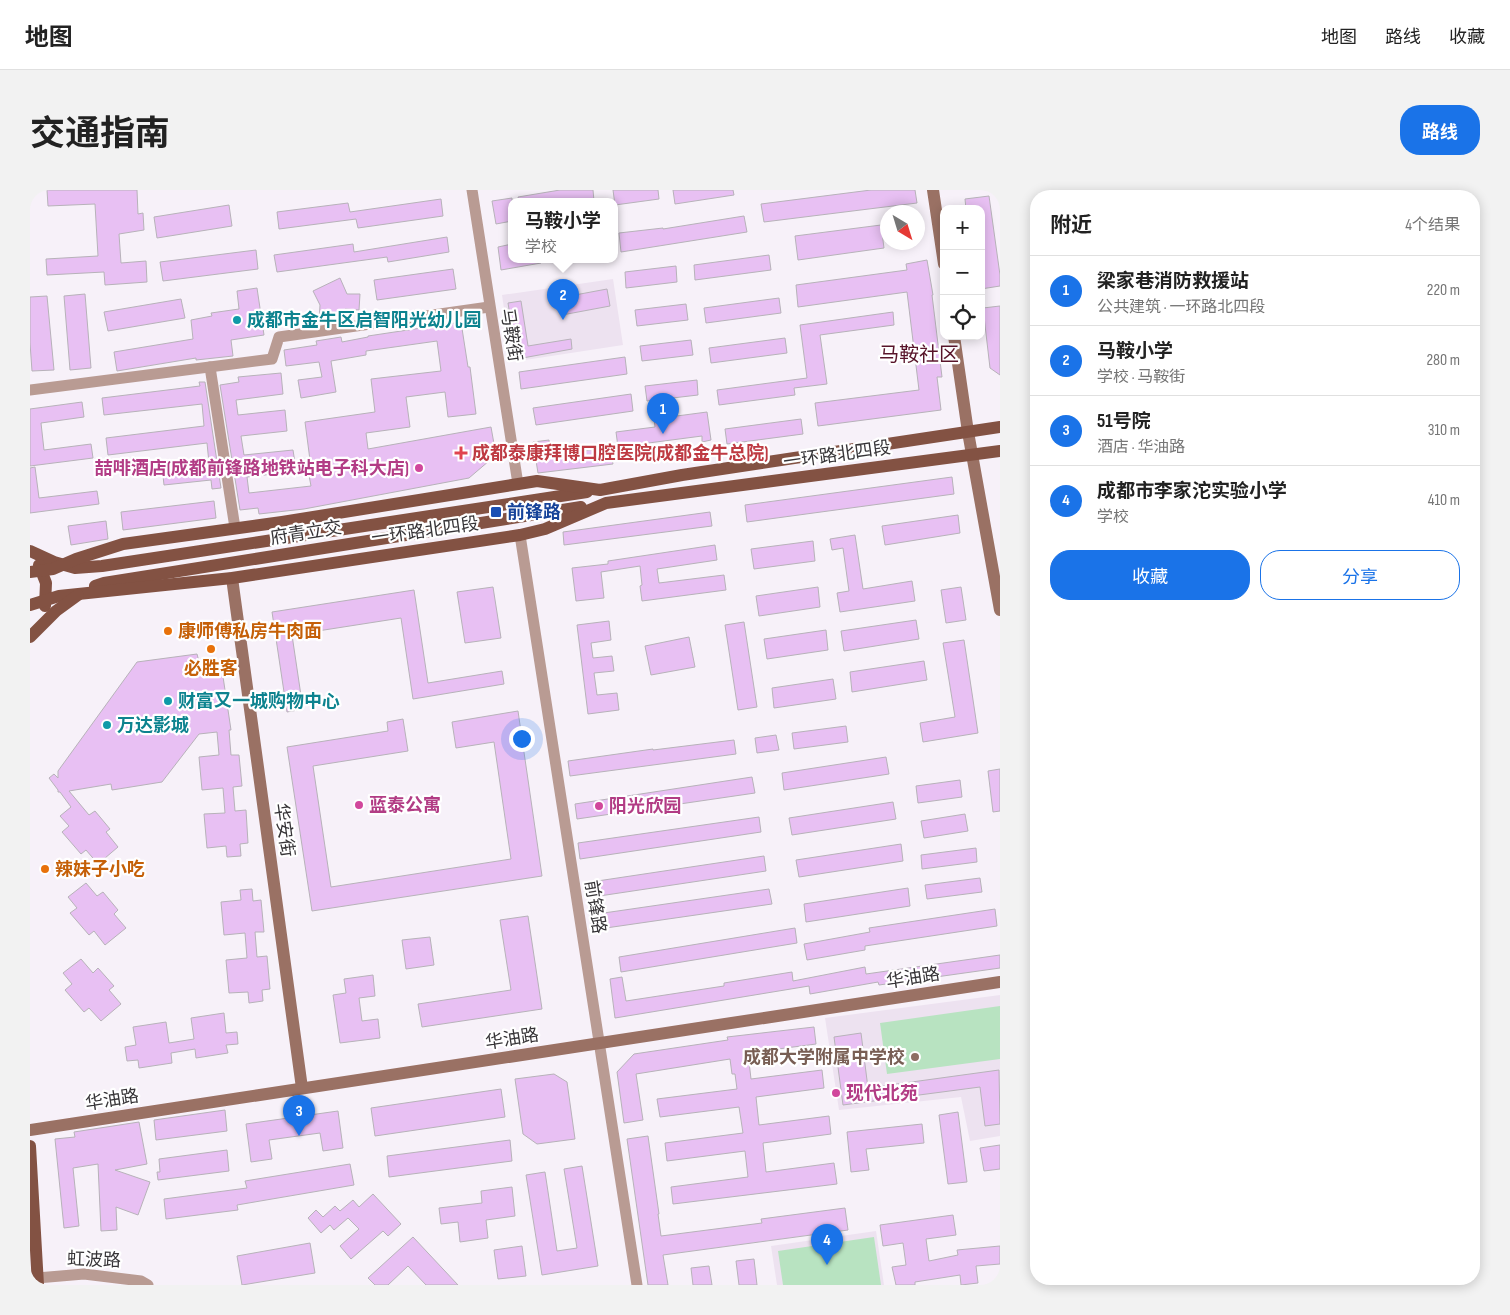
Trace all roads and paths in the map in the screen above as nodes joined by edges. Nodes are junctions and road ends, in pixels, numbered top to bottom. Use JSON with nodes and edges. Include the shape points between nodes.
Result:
{"nodes":[{"id":1,"x":472,"y":190,"type":"edge"},
{"id":2,"x":933,"y":190,"type":"edge"},
{"id":3,"x":942,"y":250,"type":"edge"},
{"id":4,"x":489,"y":307,"type":"junction"},
{"id":5,"x":955,"y":340,"type":"edge"},
{"id":6,"x":210,"y":368,"type":"junction"},
{"id":7,"x":30,"y":390,"type":"edge"},
{"id":8,"x":1000,"y":427,"type":"edge"},
{"id":9,"x":968,"y":432,"type":"junction"},
{"id":10,"x":1000,"y":451,"type":"edge"},
{"id":11,"x":972,"y":455,"type":"junction"},
{"id":12,"x":518,"y":484,"type":"junction"},
{"id":13,"x":600,"y":490,"type":"junction"},
{"id":14,"x":606,"y":503,"type":"junction"},
{"id":15,"x":235,"y":528,"type":"junction"},
{"id":16,"x":520,"y":535,"type":"junction"},
{"id":17,"x":30,"y":552,"type":"edge"},
{"id":18,"x":30,"y":572,"type":"edge"},
{"id":19,"x":232,"y":578,"type":"junction"},
{"id":20,"x":30,"y":605,"type":"edge"},
{"id":21,"x":1000,"y":610,"type":"edge"},
{"id":22,"x":30,"y":637,"type":"edge"},
{"id":23,"x":1000,"y":982,"type":"edge"},
{"id":24,"x":599,"y":1043,"type":"junction"},
{"id":25,"x":302,"y":1088,"type":"junction"},
{"id":26,"x":30,"y":1130,"type":"edge"},
{"id":27,"x":30,"y":1146,"type":"edge"},
{"id":28,"x":38,"y":1282,"type":"edge"},
{"id":29,"x":148,"y":1285,"type":"edge"},
{"id":30,"x":637,"y":1285,"type":"edge"}],
"edges":[{"from":1,"to":4,"type":"street","name":"马鞍街"},
{"from":2,"to":3,"type":"street"},
{"from":4,"to":6,"type":"street","via":[[279,337],[272,359]]},
{"from":4,"to":12,"type":"street","name":"马鞍街"},
{"from":5,"to":9,"type":"street"},
{"from":6,"to":7,"type":"street"},
{"from":6,"to":15,"type":"street"},
{"from":8,"to":9,"type":"main road","name":"一环路北四段"},
{"from":9,"to":11,"type":"street"},
{"from":9,"to":13,"type":"main road","name":"一环路北四段"},
{"from":10,"to":11,"type":"main road","name":"一环路北四段"},
{"from":11,"to":14,"type":"main road","name":"一环路北四段"},
{"from":11,"to":21,"type":"street"},
{"from":12,"to":13,"type":"main road","name":"一环路北四段","via":[[537,481]]},
{"from":12,"to":15,"type":"main road","name":"一环路北四段"},
{"from":13,"to":17,"type":"main road","name":"府青立交","via":[[102,566],[75,568]]},
{"from":14,"to":16,"type":"main road","name":"一环路北四段","via":[[545,529]]},
{"from":14,"to":22,"type":"main road","name":"府青立交","via":[[104,583],[82,592],[56,611]]},
{"from":15,"to":18,"type":"main road","name":"一环路北四段","via":[[123,544],[53,569]]},
{"from":16,"to":19,"type":"main road","name":"一环路北四段"},
{"from":16,"to":24,"type":"street","name":"前锋路"},
{"from":17,"to":22,"type":"main road","name":"府青立交","via":[[46,583],[46,603],[41,622]]},
{"from":19,"to":20,"type":"main road","name":"一环路北四段","via":[[59,596]]},
{"from":19,"to":25,"type":"street","name":"华安街"},
{"from":23,"to":24,"type":"street","name":"华油路"},
{"from":24,"to":25,"type":"street","name":"华油路"},
{"from":24,"to":30,"type":"street","name":"前锋路"},
{"from":25,"to":26,"type":"street","name":"华油路"},
{"from":27,"to":28,"type":"main road"},
{"from":28,"to":29,"type":"street","name":"虹波路","via":[[84,1274],[141,1281]]}]}
